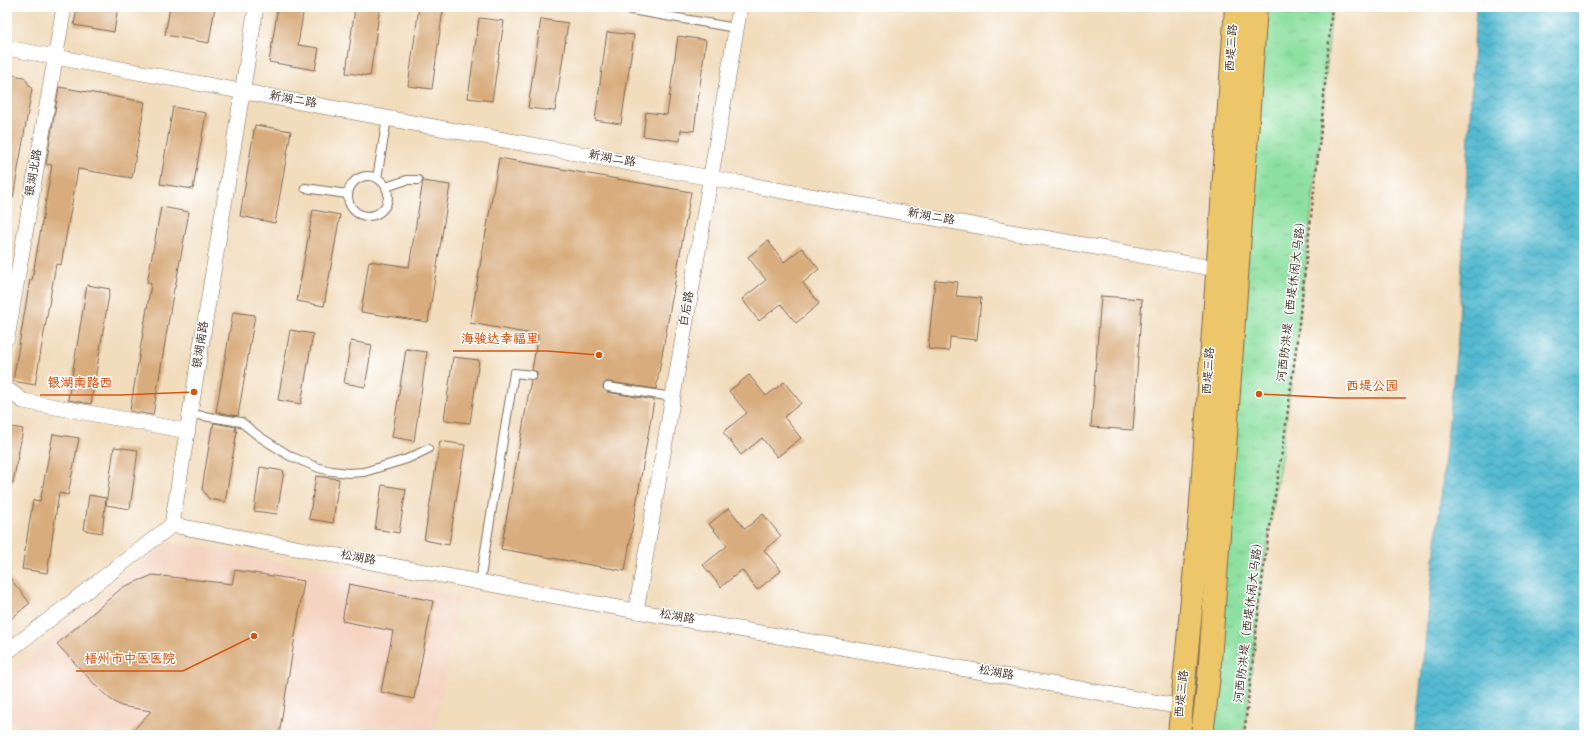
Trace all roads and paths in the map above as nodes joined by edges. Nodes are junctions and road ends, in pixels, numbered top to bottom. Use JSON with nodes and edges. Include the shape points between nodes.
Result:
{"nodes":[{"id":1,"x":64,"y":7,"type":"edge"},
{"id":2,"x":256,"y":7,"type":"edge"},
{"id":3,"x":614,"y":7,"type":"edge"},
{"id":4,"x":740,"y":7,"type":"edge"},
{"id":5,"x":1236,"y":7,"type":"edge"},
{"id":6,"x":1256,"y":7,"type":"edge"},
{"id":7,"x":1332,"y":7,"type":"edge"},
{"id":8,"x":736,"y":28,"type":"junction"},
{"id":9,"x":7,"y":48,"type":"edge"},
{"id":10,"x":55,"y":57,"type":"junction"},
{"id":11,"x":242,"y":92,"type":"junction"},
{"id":12,"x":387,"y":119,"type":"junction"},
{"id":13,"x":377,"y":178,"type":"junction"},
{"id":14,"x":711,"y":178,"type":"junction"},
{"id":15,"x":418,"y":180,"type":"dead end"},
{"id":16,"x":386,"y":187,"type":"junction"},
{"id":17,"x":305,"y":188,"type":"dead end"},
{"id":18,"x":348,"y":194,"type":"junction"},
{"id":19,"x":1217,"y":269,"type":"junction"},
{"id":20,"x":7,"y":338,"type":"edge"},
{"id":21,"x":532,"y":375,"type":"dead end"},
{"id":22,"x":608,"y":387,"type":"dead end"},
{"id":23,"x":7,"y":389,"type":"edge"},
{"id":24,"x":673,"y":397,"type":"junction"},
{"id":25,"x":191,"y":414,"type":"junction"},
{"id":26,"x":188,"y":431,"type":"junction"},
{"id":27,"x":428,"y":449,"type":"dead end"},
{"id":28,"x":172,"y":525,"type":"junction"},
{"id":29,"x":480,"y":582,"type":"junction"},
{"id":30,"x":636,"y":611,"type":"junction"},
{"id":31,"x":7,"y":652,"type":"edge"},
{"id":32,"x":1182,"y":707,"type":"junction"},
{"id":33,"x":1179,"y":735,"type":"edge"},
{"id":34,"x":1202,"y":735,"type":"edge"},
{"id":35,"x":1244,"y":735,"type":"edge"}],
"edges":[{"from":1,"to":10,"type":"street","name":"银湖北路"},
{"from":2,"to":11,"type":"street","name":"银湖南路"},
{"from":3,"to":8,"type":"lane"},
{"from":4,"to":8,"type":"street","name":"白后路"},
{"from":5,"to":19,"type":"main road","name":"西堤三路"},
{"from":6,"to":34,"type":"main road","name":"西堤三路","via":[[1210,668]]},
{"from":7,"to":35,"type":"path","name":"河西防洪堤（西堤休闲大马路）","via":[[1322,129],[1296,349],[1264,565]]},
{"from":8,"to":14,"type":"street","name":"白后路"},
{"from":9,"to":10,"type":"street","name":"新湖二路"},
{"from":10,"to":11,"type":"street","name":"新湖二路"},
{"from":10,"to":20,"type":"street","name":"银湖北路"},
{"from":11,"to":12,"type":"street","name":"新湖二路"},
{"from":11,"to":25,"type":"street","name":"银湖南路"},
{"from":12,"to":13,"type":"lane"},
{"from":12,"to":14,"type":"street","name":"新湖二路"},
{"from":13,"to":16,"type":"lane"},
{"from":13,"to":18,"type":"lane","via":[[358,178],[349,188]]},
{"from":14,"to":19,"type":"street","name":"新湖二路"},
{"from":14,"to":24,"type":"street","name":"白后路"},
{"from":15,"to":16,"type":"lane","via":[[407,180]]},
{"from":16,"to":18,"type":"lane","via":[[385,206],[375,215],[368,216],[355,212]]},
{"from":17,"to":18,"type":"lane"},
{"from":19,"to":32,"type":"main road","name":"西堤三路","via":[[1200,516]]},
{"from":21,"to":29,"type":"lane","via":[[514,373]]},
{"from":22,"to":24,"type":"lane"},
{"from":23,"to":26,"type":"street","via":[[23,401]]},
{"from":24,"to":30,"type":"street","name":"白后路"},
{"from":25,"to":26,"type":"street","name":"银湖南路"},
{"from":25,"to":27,"type":"lane","via":[[241,422],[290,456],[332,471],[364,472],[407,459]]},
{"from":26,"to":28,"type":"street","name":"银湖南路"},
{"from":28,"to":29,"type":"street","name":"松湖路"},
{"from":28,"to":31,"type":"street"},
{"from":29,"to":30,"type":"street","name":"松湖路"},
{"from":30,"to":32,"type":"street","name":"松湖路"},
{"from":32,"to":33,"type":"main road","name":"西堤三路"}]}
